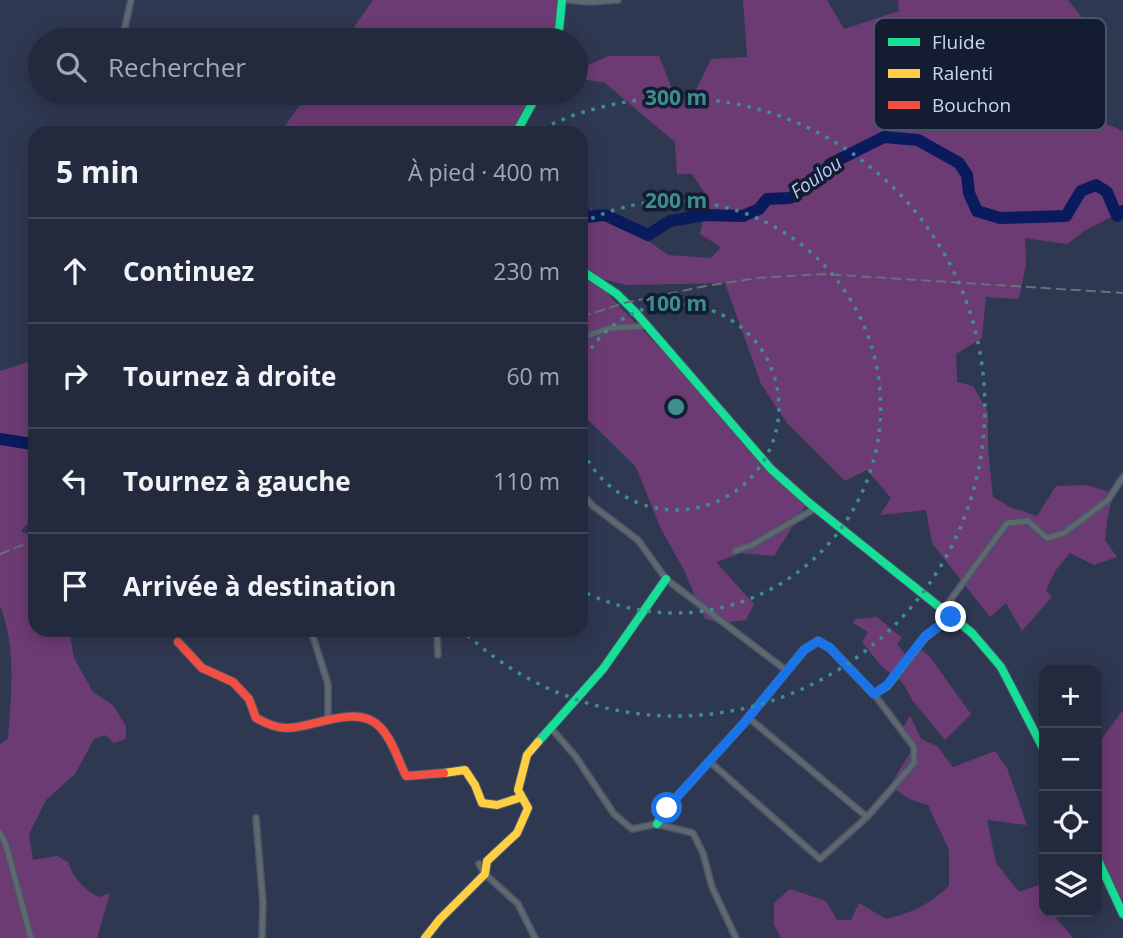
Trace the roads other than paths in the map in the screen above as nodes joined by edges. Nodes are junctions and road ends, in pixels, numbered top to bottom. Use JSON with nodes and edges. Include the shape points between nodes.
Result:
{"nodes":[{"id":1,"x":131,"y":0,"type":"edge"},
{"id":2,"x":564,"y":0,"type":"edge"},
{"id":3,"x":618,"y":0,"type":"edge"},
{"id":4,"x":125,"y":28,"type":"edge"},
{"id":5,"x":560,"y":28,"type":"edge"},
{"id":6,"x":531,"y":105,"type":"edge"},
{"id":7,"x":520,"y":126,"type":"edge"},
{"id":8,"x":588,"y":275,"type":"edge"},
{"id":9,"x":646,"y":326,"type":"junction"},
{"id":10,"x":588,"y":336,"type":"edge"},
{"id":11,"x":1123,"y":477,"type":"edge"},
{"id":12,"x":588,"y":500,"type":"edge"},
{"id":13,"x":816,"y":509,"type":"junction"},
{"id":14,"x":735,"y":551,"type":"dead end"},
{"id":15,"x":666,"y":579,"type":"junction"},
{"id":16,"x":943,"y":610,"type":"junction"},
{"id":17,"x":951,"y":617,"type":"junction"},
{"id":18,"x":313,"y":637,"type":"edge"},
{"id":19,"x":437,"y":637,"type":"edge"},
{"id":20,"x":178,"y":642,"type":"dead end"},
{"id":21,"x":438,"y":655,"type":"dead end"},
{"id":22,"x":787,"y":671,"type":"junction"},
{"id":23,"x":874,"y":694,"type":"junction"},
{"id":24,"x":749,"y":718,"type":"junction"},
{"id":25,"x":328,"y":719,"type":"junction"},
{"id":26,"x":551,"y":727,"type":"junction"},
{"id":27,"x":1039,"y":740,"type":"edge"},
{"id":28,"x":709,"y":761,"type":"junction"},
{"id":29,"x":522,"y":797,"type":"junction"},
{"id":30,"x":867,"y":817,"type":"junction"},
{"id":31,"x":256,"y":818,"type":"dead end"},
{"id":32,"x":657,"y":824,"type":"junction"},
{"id":33,"x":0,"y":832,"type":"edge"},
{"id":34,"x":479,"y":864,"type":"dead end"},
{"id":35,"x":1102,"y":869,"type":"edge"},
{"id":36,"x":485,"y":874,"type":"junction"},
{"id":37,"x":1123,"y":914,"type":"edge"},
{"id":38,"x":31,"y":938,"type":"edge"},
{"id":39,"x":261,"y":938,"type":"edge"},
{"id":40,"x":425,"y":938,"type":"edge"},
{"id":41,"x":535,"y":938,"type":"edge"},
{"id":42,"x":736,"y":938,"type":"edge"}],
"edges":[{"from":1,"to":4,"type":"street"},
{"from":2,"to":3,"type":"street"},
{"from":2,"to":5,"type":"street"},
{"from":6,"to":7,"type":"street"},
{"from":8,"to":9,"type":"street","via":[[617,294]]},
{"from":9,"to":10,"type":"street","via":[[610,328]]},
{"from":9,"to":13,"type":"street","via":[[771,469]]},
{"from":11,"to":16,"type":"street","via":[[1108,500],[1064,533],[1047,538],[1028,522],[1007,523]]},
{"from":12,"to":15,"type":"street","via":[[638,540]]},
{"from":13,"to":14,"type":"street"},
{"from":13,"to":16,"type":"street"},
{"from":15,"to":22,"type":"street"},
{"from":15,"to":26,"type":"street","via":[[603,669]]},
{"from":16,"to":17,"type":"street"},
{"from":17,"to":23,"type":"street","via":[[925,636],[894,678]]},
{"from":17,"to":27,"type":"street","via":[[972,633],[1001,667]]},
{"from":18,"to":25,"type":"street","via":[[328,684]]},
{"from":19,"to":21,"type":"street"},
{"from":20,"to":25,"type":"street","via":[[202,668],[233,682],[249,699],[256,718],[276,727]]},
{"from":22,"to":23,"type":"street","via":[[818,641]]},
{"from":22,"to":24,"type":"street"},
{"from":23,"to":30,"type":"street","via":[[914,747],[914,763]]},
{"from":24,"to":28,"type":"street"},
{"from":24,"to":30,"type":"street"},
{"from":25,"to":29,"type":"street","via":[[355,717],[378,724],[407,776],[465,770],[482,803],[496,805]]},
{"from":26,"to":29,"type":"street","via":[[527,755],[518,790]]},
{"from":26,"to":32,"type":"street","via":[[614,814],[632,829]]},
{"from":28,"to":30,"type":"street","via":[[820,859]]},
{"from":28,"to":32,"type":"street"},
{"from":29,"to":36,"type":"street","via":[[528,808],[517,833],[488,861]]},
{"from":31,"to":39,"type":"street"},
{"from":32,"to":42,"type":"street","via":[[693,833]]},
{"from":33,"to":38,"type":"street"},
{"from":34,"to":36,"type":"street"},
{"from":35,"to":37,"type":"street"},
{"from":36,"to":40,"type":"street"},
{"from":36,"to":41,"type":"street","via":[[517,904]]}]}
